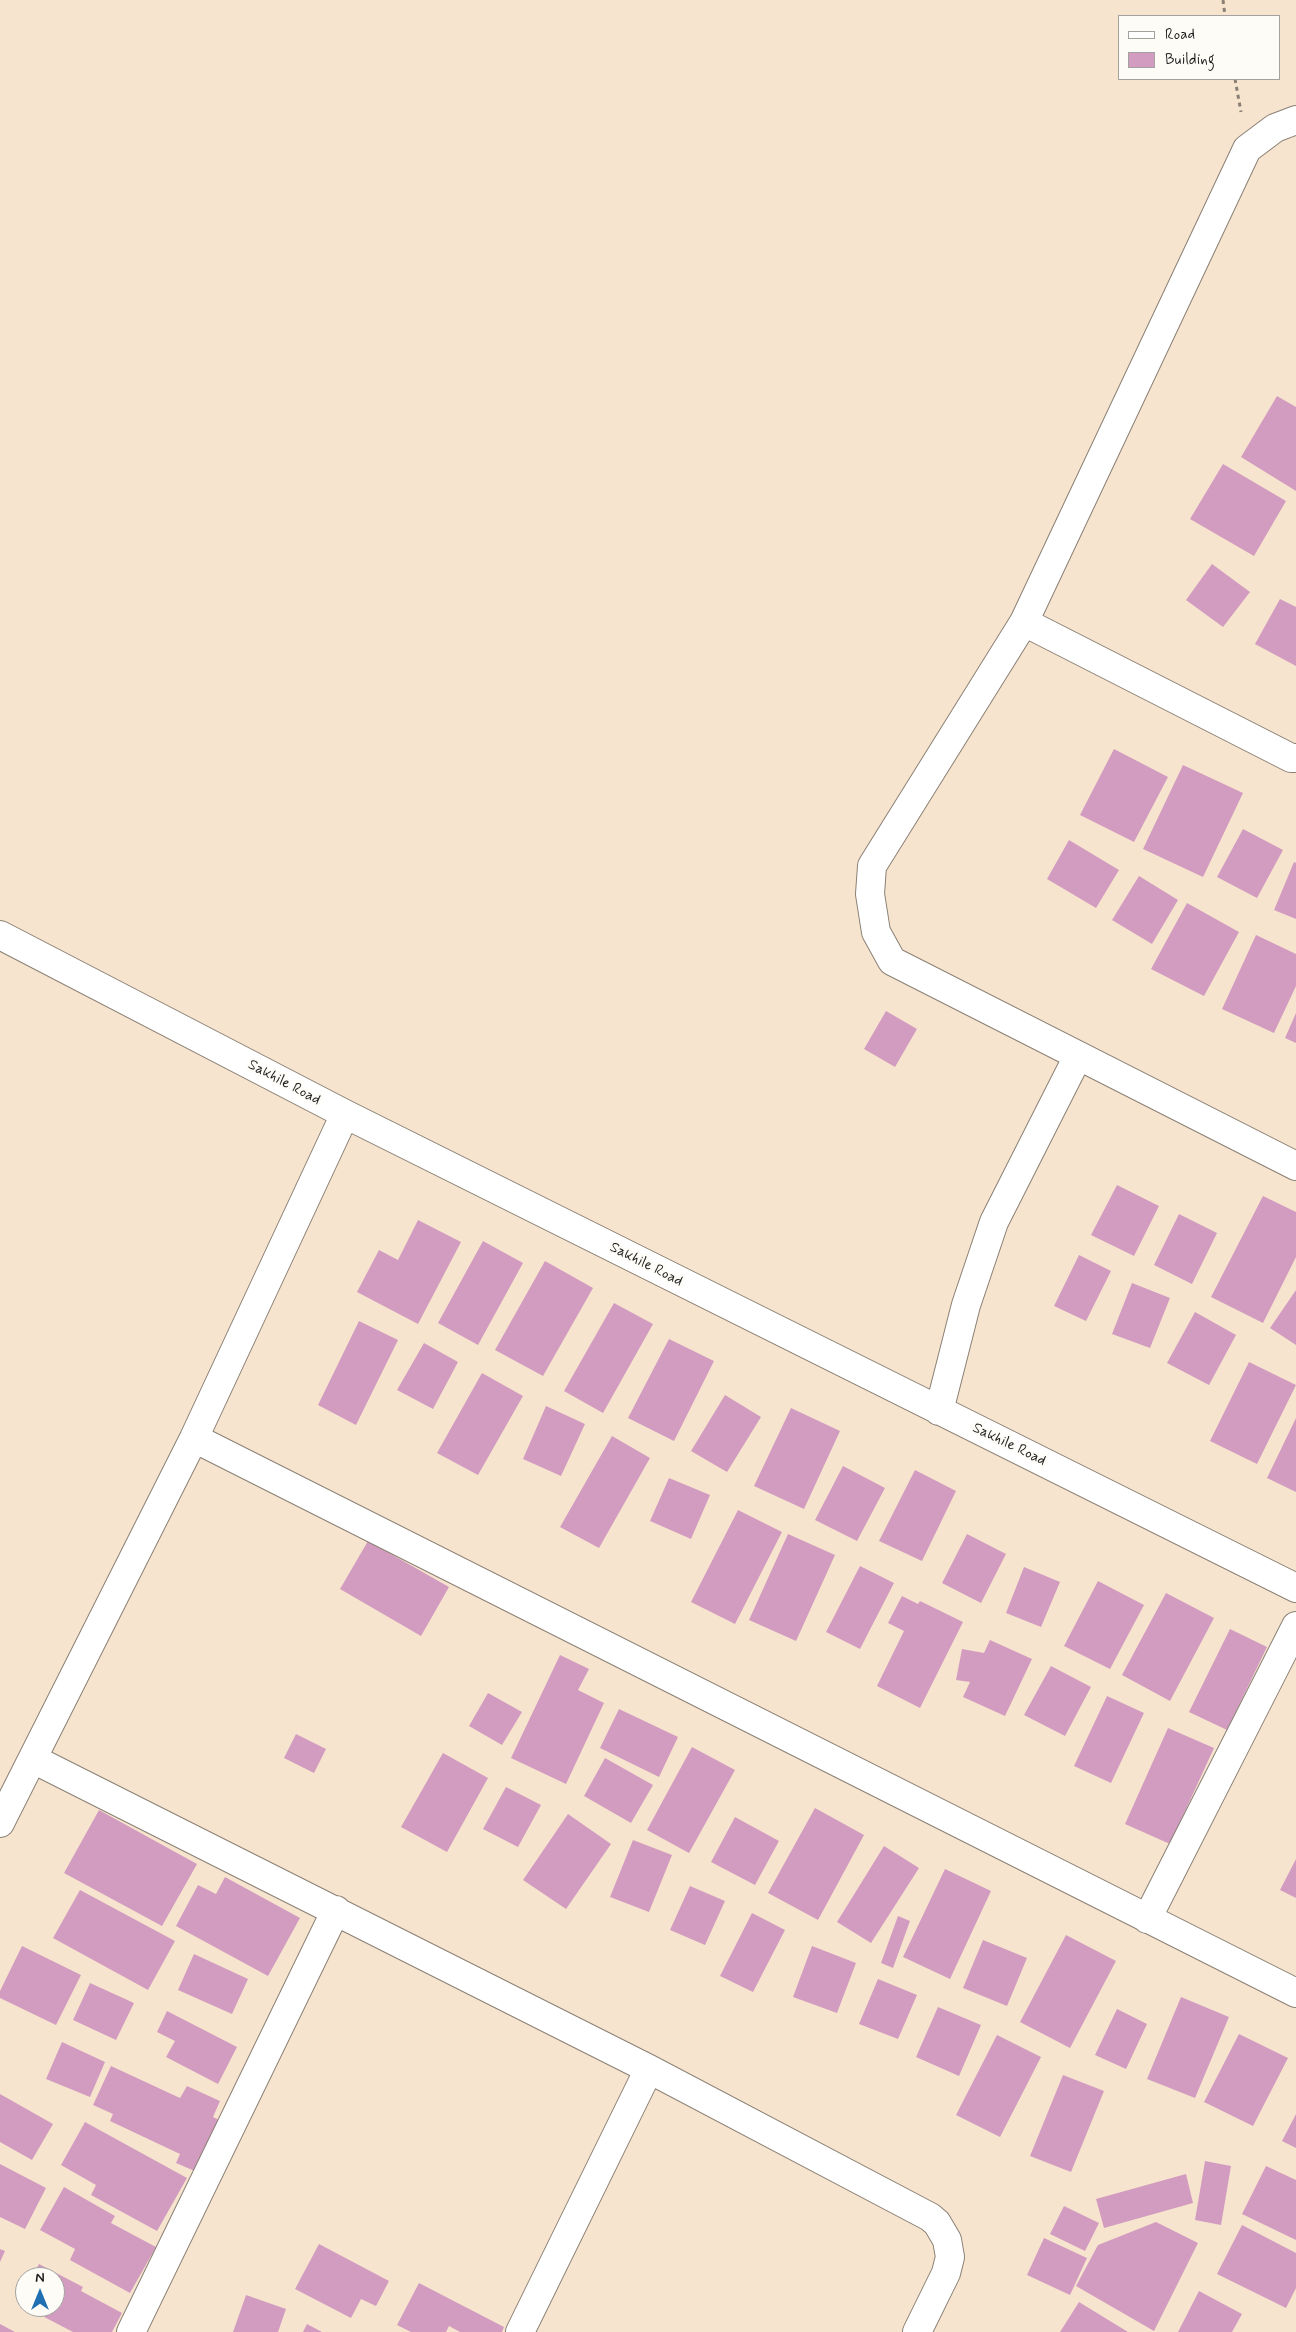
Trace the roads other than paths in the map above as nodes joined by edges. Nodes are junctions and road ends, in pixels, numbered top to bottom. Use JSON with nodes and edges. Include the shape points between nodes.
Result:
{"nodes":[{"id":1,"x":1296,"y":120,"type":"edge"},
{"id":2,"x":1024,"y":622,"type":"junction"},
{"id":3,"x":1296,"y":758,"type":"edge"},
{"id":4,"x":0,"y":935,"type":"edge"},
{"id":5,"x":1078,"y":1056,"type":"junction"},
{"id":6,"x":345,"y":1114,"type":"junction"},
{"id":7,"x":1296,"y":1166,"type":"edge"},
{"id":8,"x":939,"y":1411,"type":"junction"},
{"id":9,"x":194,"y":1438,"type":"junction"},
{"id":10,"x":1296,"y":1588,"type":"edge"},
{"id":11,"x":1296,"y":1626,"type":"edge"},
{"id":12,"x":32,"y":1759,"type":"junction"},
{"id":13,"x":0,"y":1823,"type":"edge"},
{"id":14,"x":336,"y":1910,"type":"junction"},
{"id":15,"x":1147,"y":1919,"type":"junction"},
{"id":16,"x":1296,"y":1993,"type":"edge"},
{"id":17,"x":649,"y":2069,"type":"junction"},
{"id":18,"x":131,"y":2332,"type":"edge"},
{"id":19,"x":520,"y":2332,"type":"edge"},
{"id":20,"x":917,"y":2332,"type":"edge"}],
"edges":[{"from":1,"to":2,"type":"street","via":[[1275,128],[1247,149]]},
{"from":2,"to":3,"type":"street"},
{"from":2,"to":5,"type":"street","via":[[872,866],[870,894],[876,932],[892,961]]},
{"from":4,"to":6,"type":"street","name":"Sakhile Road"},
{"from":5,"to":7,"type":"street"},
{"from":5,"to":8,"type":"street","via":[[994,1222],[966,1305]]},
{"from":6,"to":8,"type":"street","name":"Sakhile Road"},
{"from":6,"to":9,"type":"street"},
{"from":8,"to":10,"type":"street","name":"Sakhile Road"},
{"from":9,"to":12,"type":"street"},
{"from":9,"to":15,"type":"street"},
{"from":11,"to":15,"type":"street"},
{"from":12,"to":13,"type":"street"},
{"from":12,"to":14,"type":"street"},
{"from":14,"to":17,"type":"street"},
{"from":14,"to":18,"type":"street"},
{"from":15,"to":16,"type":"street"},
{"from":17,"to":19,"type":"street"},
{"from":17,"to":20,"type":"street","via":[[938,2224],[947,2240],[950,2257],[946,2273]]}]}
